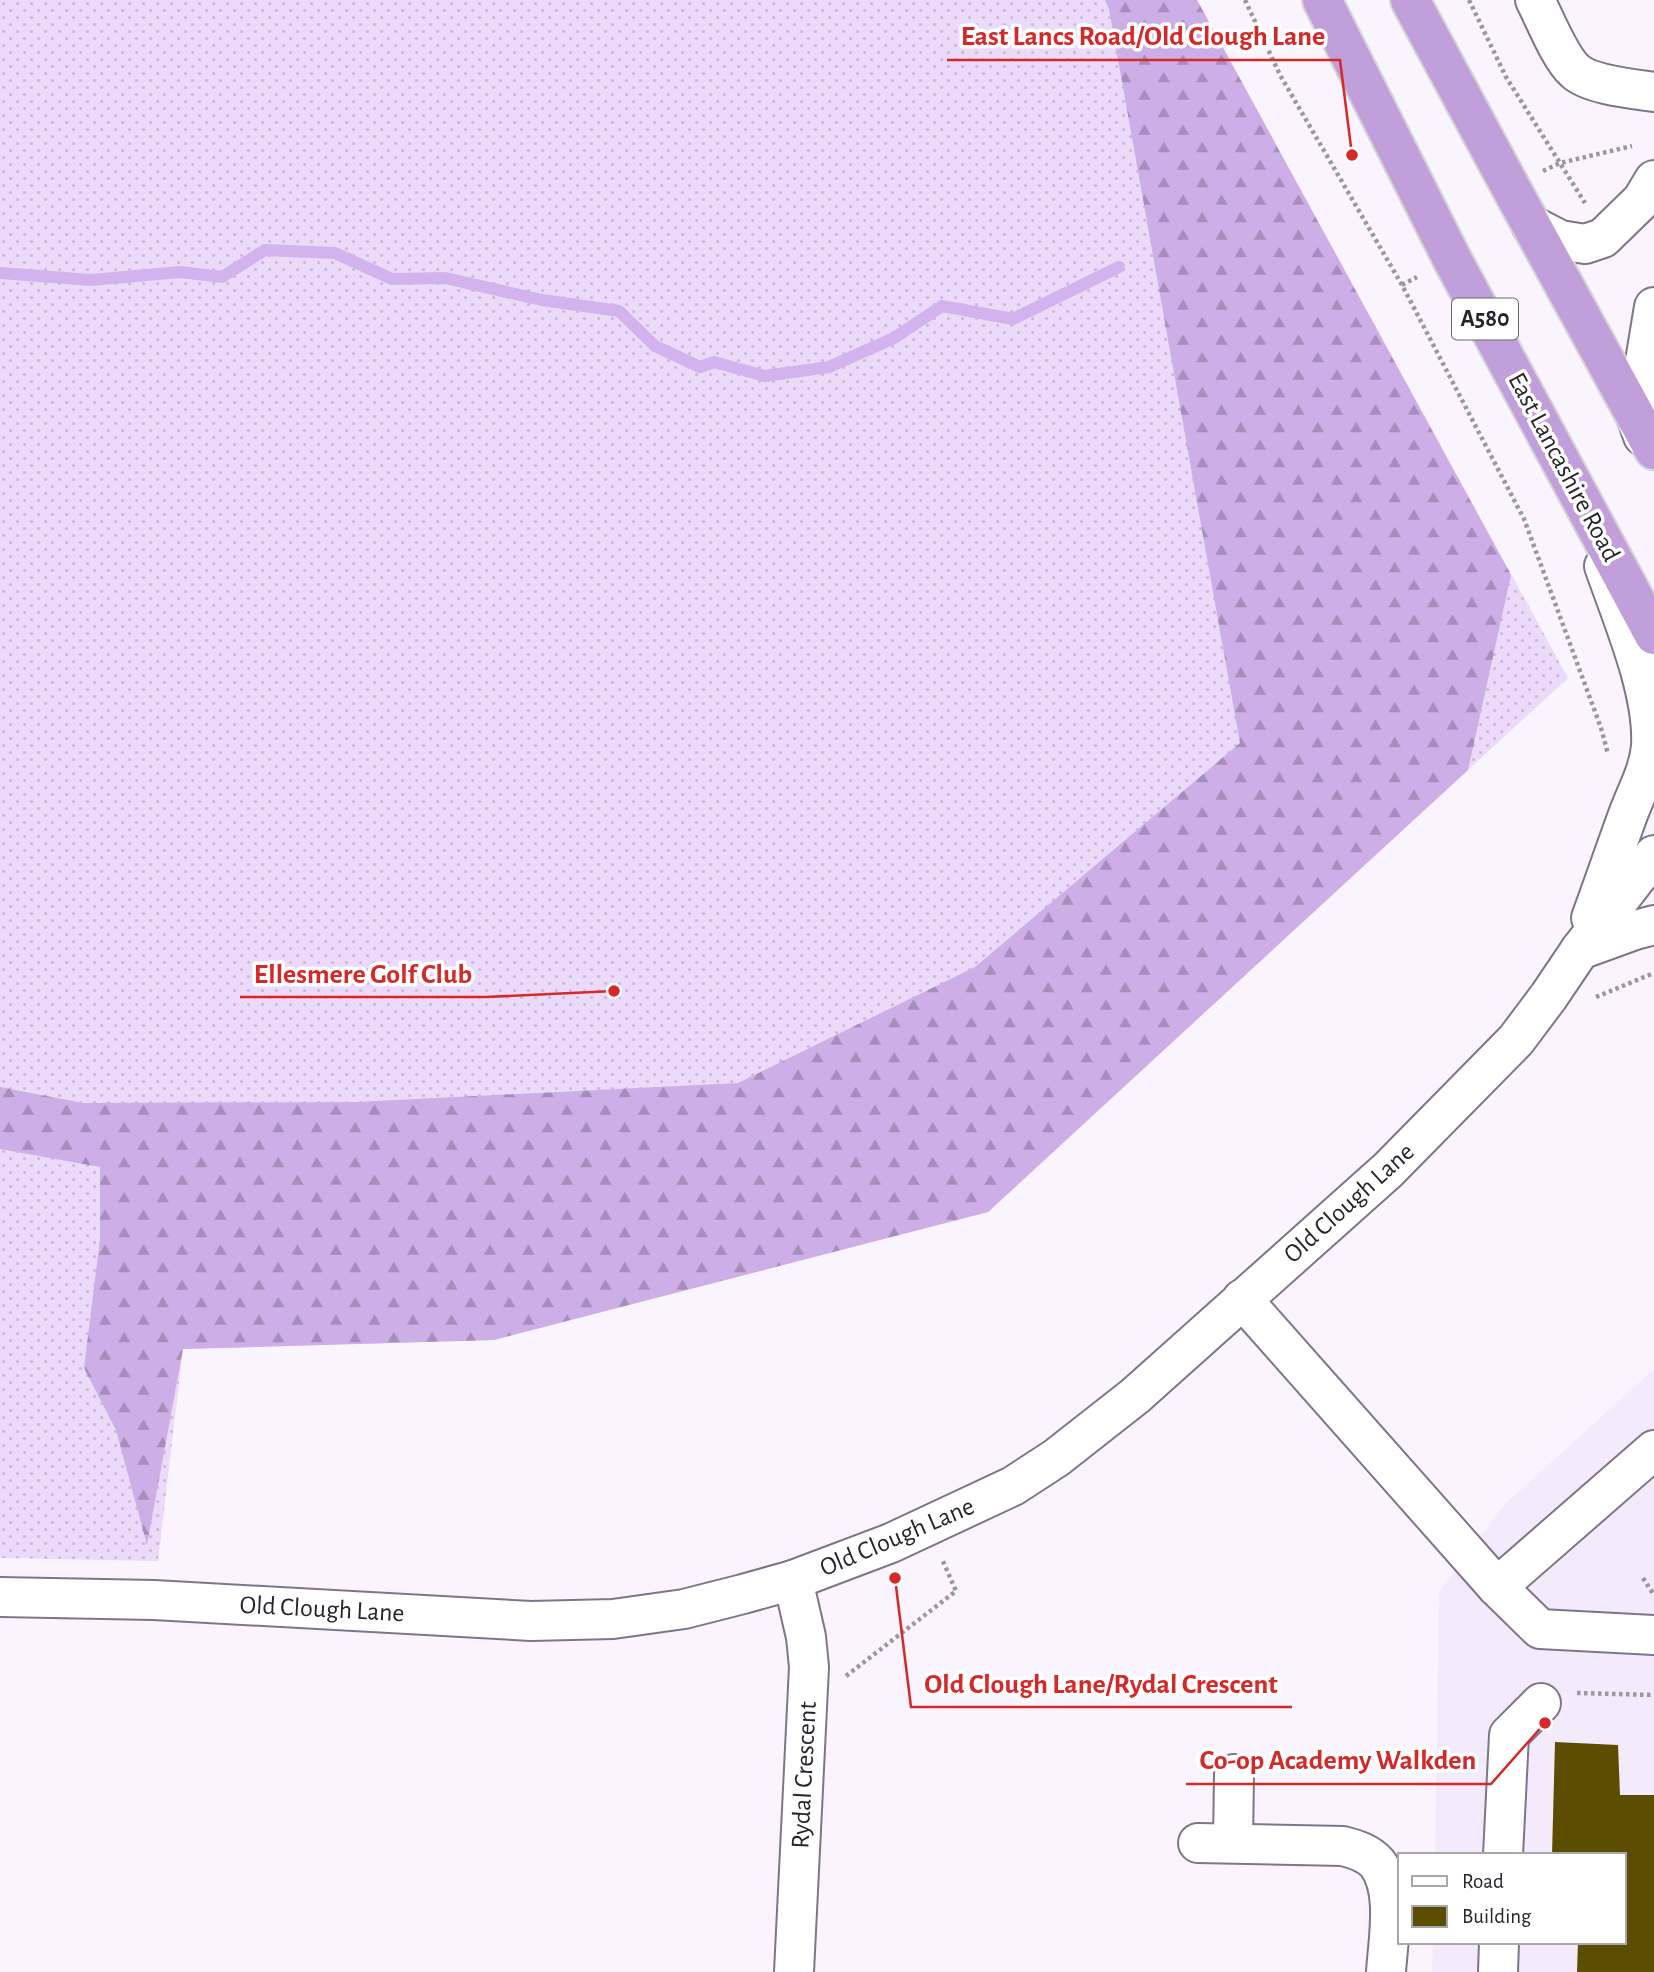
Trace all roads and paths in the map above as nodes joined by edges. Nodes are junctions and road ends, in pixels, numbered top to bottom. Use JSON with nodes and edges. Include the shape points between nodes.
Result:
{"nodes":[{"id":1,"x":1245,"y":0,"type":"edge"},
{"id":2,"x":1322,"y":0,"type":"edge"},
{"id":3,"x":1410,"y":0,"type":"edge"},
{"id":4,"x":1469,"y":0,"type":"edge"},
{"id":5,"x":1535,"y":0,"type":"edge"},
{"id":6,"x":1654,"y":92,"type":"edge"},
{"id":7,"x":1641,"y":144,"type":"dead end"},
{"id":8,"x":1560,"y":163,"type":"junction"},
{"id":9,"x":1546,"y":170,"type":"dead end"},
{"id":10,"x":1654,"y":180,"type":"edge"},
{"id":11,"x":1531,"y":225,"type":"junction"},
{"id":12,"x":1603,"y":238,"type":"junction"},
{"id":13,"x":1654,"y":307,"type":"edge"},
{"id":14,"x":1636,"y":416,"type":"junction"},
{"id":15,"x":1654,"y":450,"type":"edge"},
{"id":16,"x":1654,"y":464,"type":"edge"},
{"id":17,"x":1577,"y":492,"type":"junction"},
{"id":18,"x":1654,"y":635,"type":"edge"},
{"id":19,"x":1642,"y":785,"type":"junction"},
{"id":20,"x":1654,"y":855,"type":"edge"},
{"id":21,"x":1654,"y":925,"type":"edge"},
{"id":22,"x":1580,"y":950,"type":"junction"},
{"id":23,"x":1242,"y":1299,"type":"junction"},
{"id":24,"x":1654,"y":1450,"type":"edge"},
{"id":25,"x":929,"y":1526,"type":"junction"},
{"id":26,"x":1643,"y":1578,"type":"dead end"},
{"id":27,"x":793,"y":1580,"type":"junction"},
{"id":28,"x":1497,"y":1587,"type":"junction"},
{"id":29,"x":1654,"y":1595,"type":"edge"},
{"id":30,"x":0,"y":1597,"type":"edge"},
{"id":31,"x":1650,"y":1635,"type":"edge"},
{"id":32,"x":1654,"y":1695,"type":"edge"},
{"id":33,"x":1553,"y":1698,"type":"joint"},
{"id":34,"x":807,"y":1707,"type":"junction"},
{"id":35,"x":1234,"y":1774,"type":"dead end"},
{"id":36,"x":1503,"y":1853,"type":"edge"},
{"id":37,"x":1499,"y":1944,"type":"edge"},
{"id":38,"x":794,"y":1972,"type":"edge"},
{"id":39,"x":1386,"y":1972,"type":"edge"},
{"id":40,"x":1498,"y":1972,"type":"edge"}],
"edges":[{"from":1,"to":19,"type":"path","via":[[1280,75],[1402,285],[1524,519],[1601,728],[1611,778]]},
{"from":2,"to":17,"type":"highway","name":"East Lancashire Road","number":"A580","via":[[1452,259]]},
{"from":3,"to":11,"type":"highway"},
{"from":4,"to":8,"type":"path","via":[[1506,77]]},
{"from":5,"to":6,"type":"street","via":[[1576,73]]},
{"from":7,"to":8,"type":"path"},
{"from":8,"to":9,"type":"path"},
{"from":8,"to":12,"type":"path"},
{"from":10,"to":12,"type":"street","via":[[1642,200]]},
{"from":11,"to":12,"type":"street","via":[[1560,240],[1585,244]]},
{"from":11,"to":14,"type":"highway"},
{"from":13,"to":14,"type":"street"},
{"from":14,"to":15,"type":"highway"},
{"from":14,"to":16,"type":"street"},
{"from":17,"to":18,"type":"highway","name":"East Lancashire Road","number":"A580"},
{"from":17,"to":19,"type":"street","name":"Old Clough Lane","via":[[1637,660],[1649,708],[1651,747]]},
{"from":19,"to":22,"type":"street","name":"Old Clough Lane"},
{"from":20,"to":22,"type":"street","name":"Old Clough Lane"},
{"from":21,"to":22,"type":"street"},
{"from":22,"to":23,"type":"street","name":"Old Clough Lane","via":[[1516,1040],[1388,1170]]},
{"from":23,"to":25,"type":"street","name":"Old Clough Lane","via":[[1135,1396],[1056,1458],[1013,1486]]},
{"from":23,"to":28,"type":"street"},
{"from":24,"to":28,"type":"street"},
{"from":25,"to":27,"type":"street","name":"Old Clough Lane"},
{"from":25,"to":34,"type":"path","via":[[956,1591]]},
{"from":26,"to":29,"type":"path"},
{"from":27,"to":30,"type":"street","name":"Old Clough Lane","via":[[684,1609],[613,1619],[531,1621],[167,1601]]},
{"from":27,"to":34,"type":"street","name":"Rydal Crescent","via":[[806,1637]]},
{"from":28,"to":31,"type":"street","via":[[1540,1629]]},
{"from":32,"to":33,"type":"path"},
{"from":33,"to":36,"type":"street","via":[[1508,1735]]},
{"from":34,"to":38,"type":"street","name":"Rydal Crescent"},
{"from":35,"to":39,"type":"street","via":[[1215,1843],[1343,1846],[1376,1862],[1390,1898]]},
{"from":37,"to":40,"type":"street"}]}
